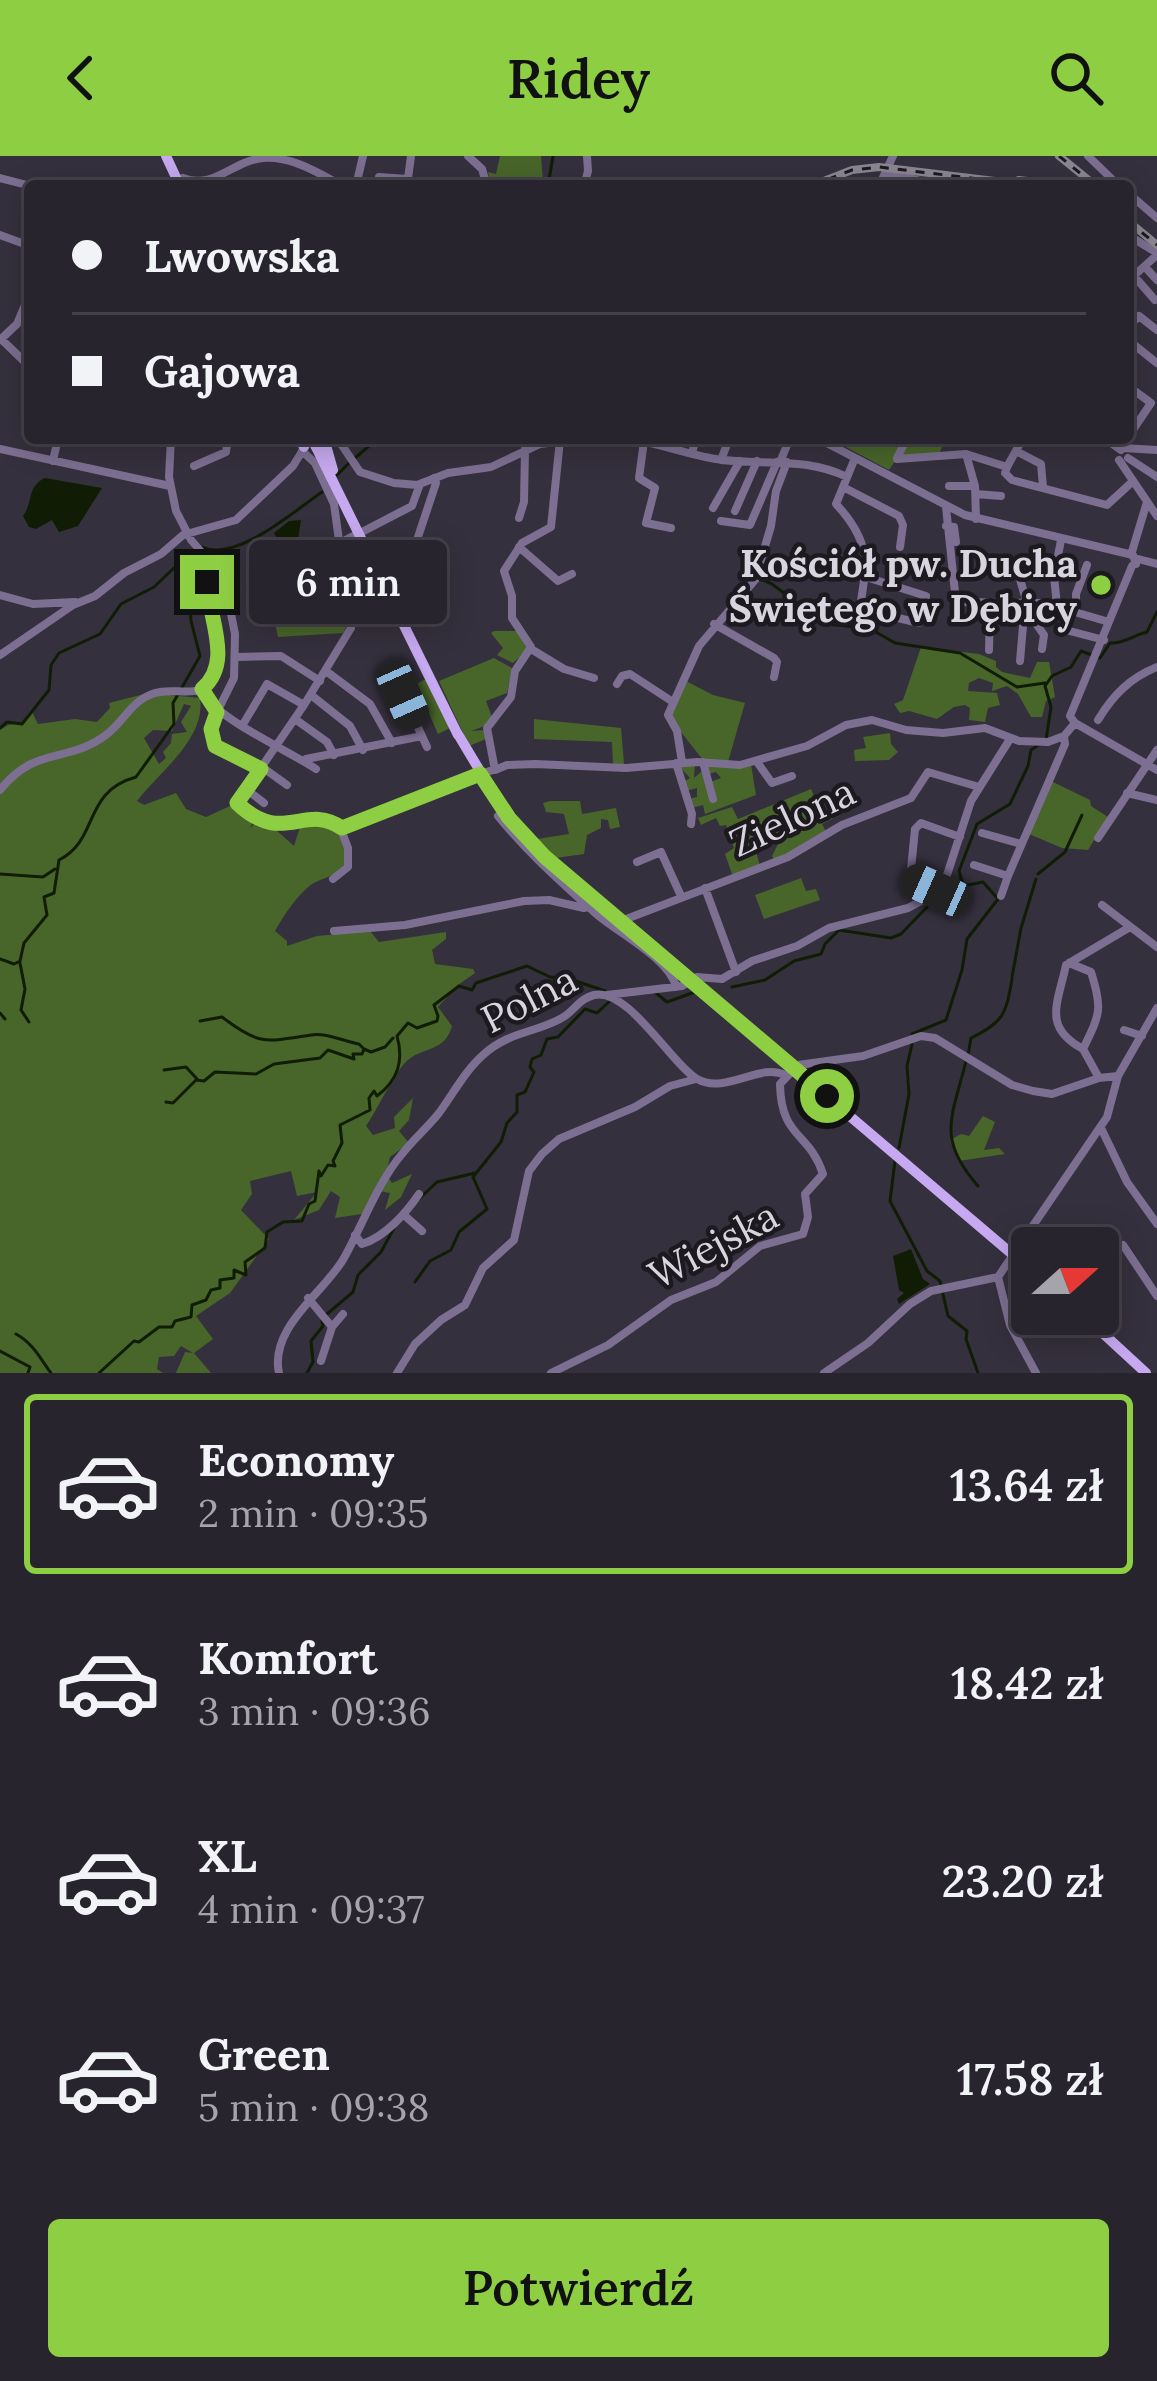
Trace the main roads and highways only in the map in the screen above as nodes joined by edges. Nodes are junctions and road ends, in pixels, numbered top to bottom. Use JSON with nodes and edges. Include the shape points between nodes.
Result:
{"nodes":[{"id":1,"x":168,"y":156,"type":"edge"},
{"id":2,"x":189,"y":180,"type":"edge"},
{"id":3,"x":311,"y":444,"type":"edge"},
{"id":4,"x":479,"y":775,"type":"junction"},
{"id":5,"x":582,"y":891,"type":"junction"},
{"id":6,"x":1011,"y":1253,"type":"edge"},
{"id":7,"x":1106,"y":1335,"type":"edge"},
{"id":8,"x":1149,"y":1373,"type":"edge"}],
"edges":[{"from":1,"to":2,"type":"main road"},
{"from":3,"to":4,"type":"main road","via":[[341,497],[348,537],[396,610]]},
{"from":4,"to":5,"type":"main road","via":[[520,831]]},
{"from":4,"to":5,"type":"main road","via":[[502,813]]},
{"from":5,"to":6,"type":"main road"},
{"from":7,"to":8,"type":"main road"}]}
